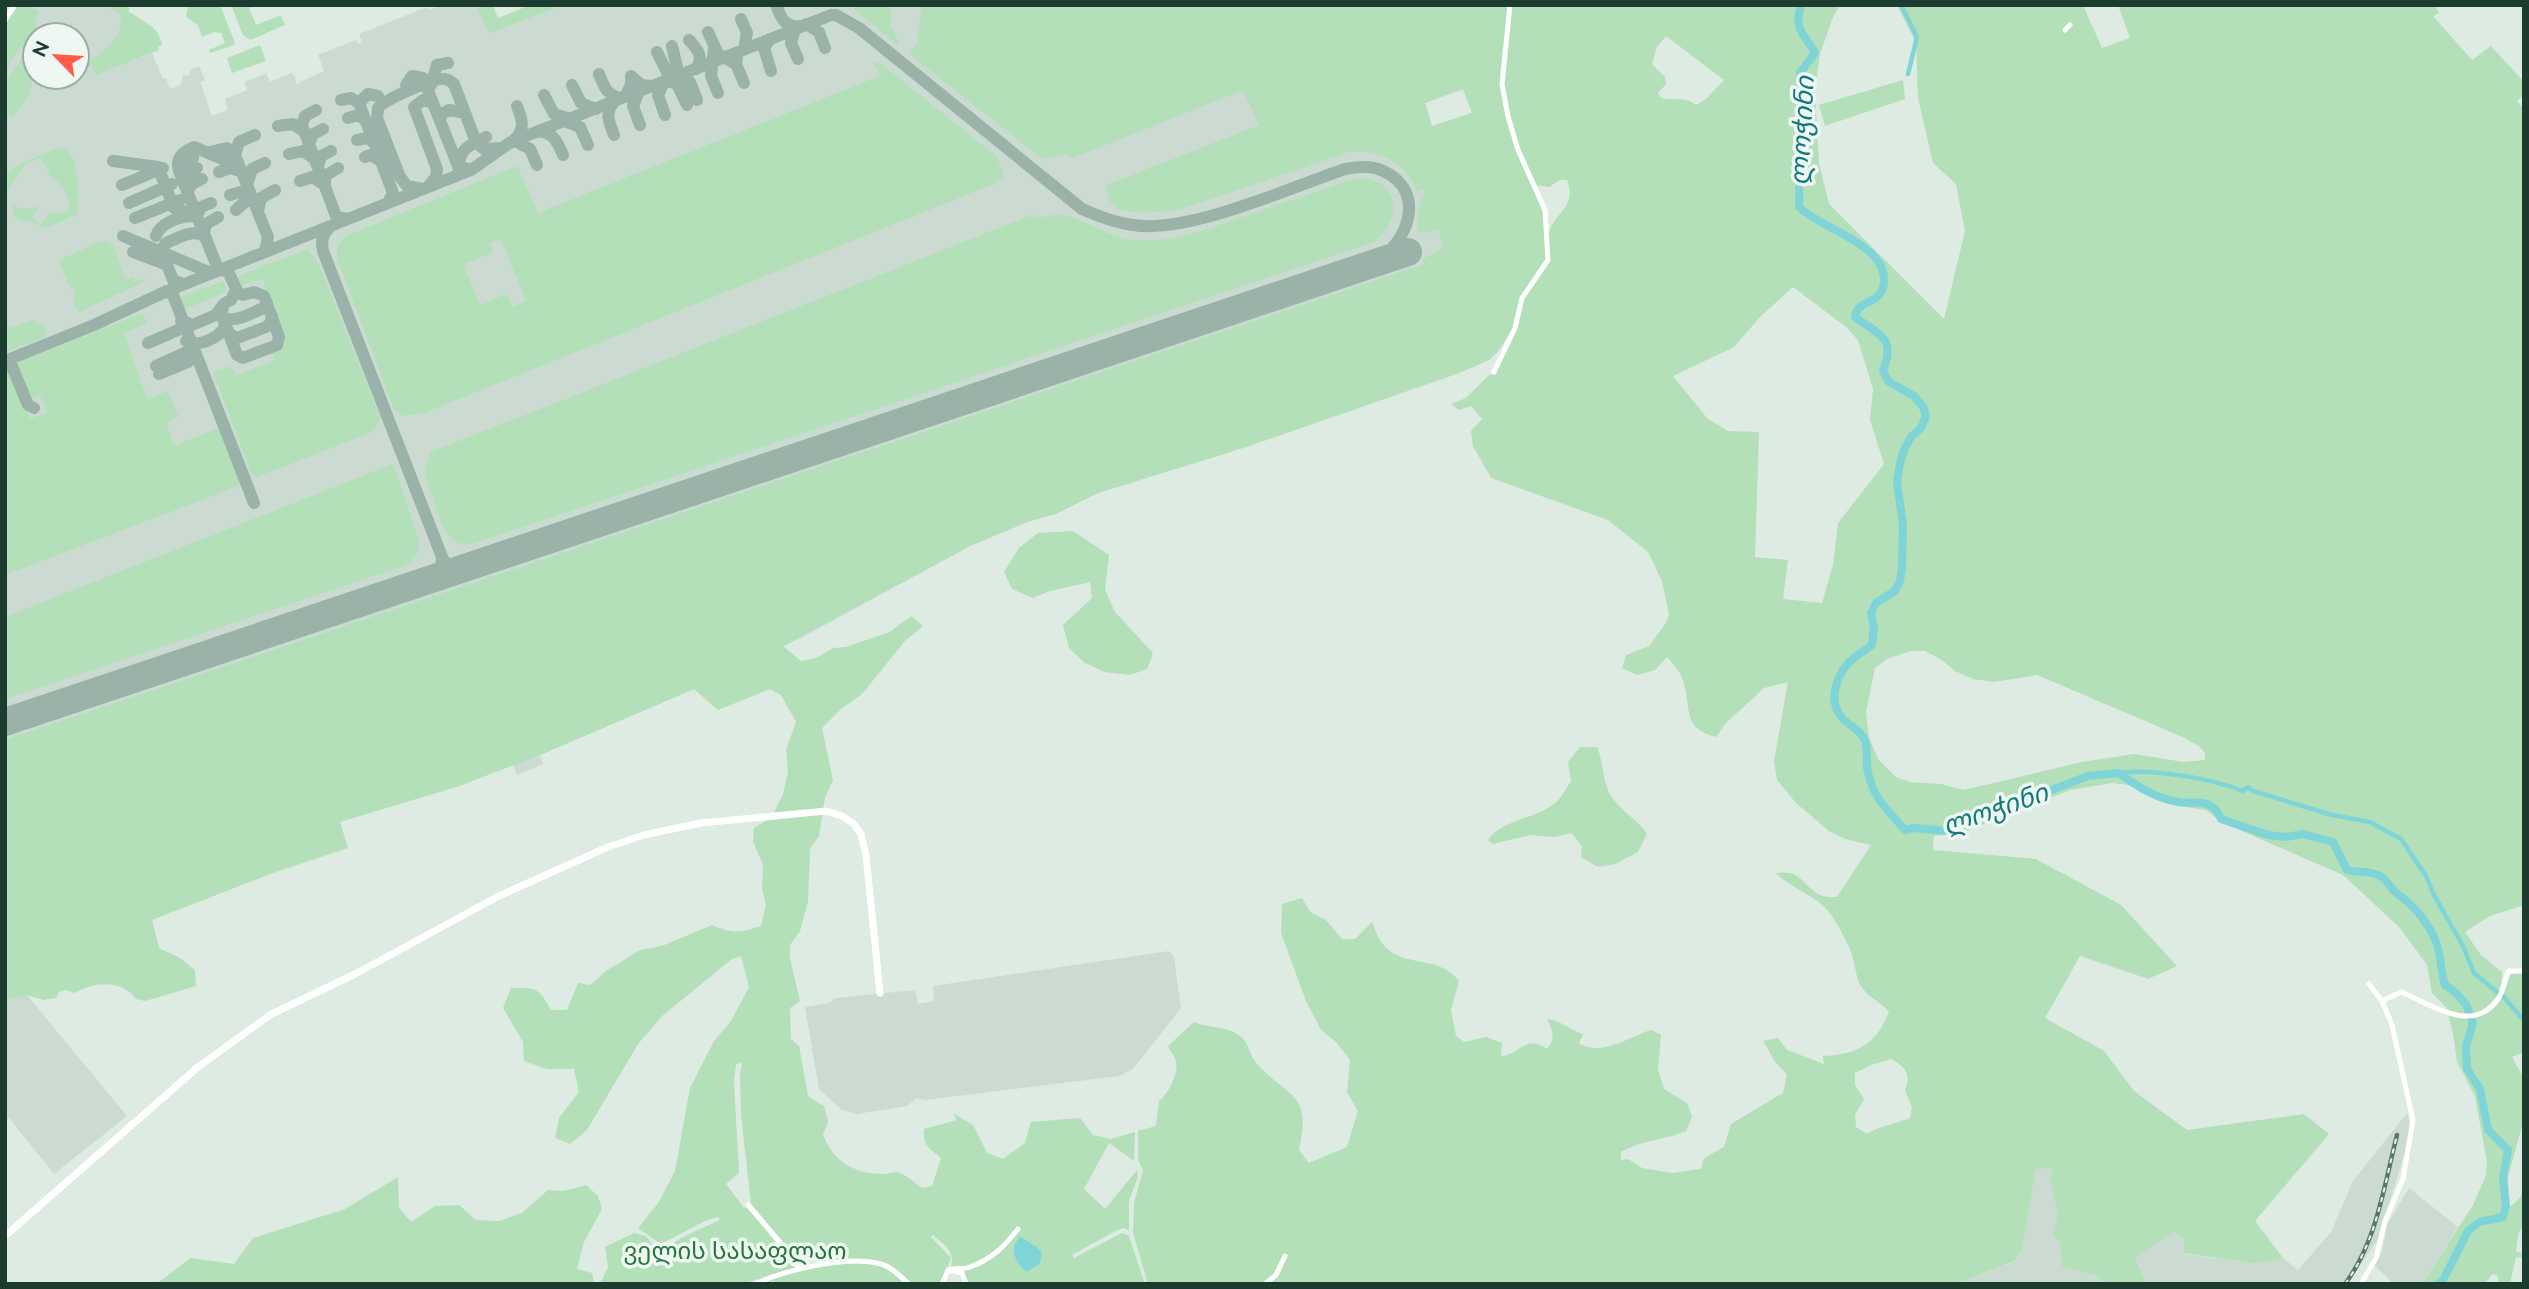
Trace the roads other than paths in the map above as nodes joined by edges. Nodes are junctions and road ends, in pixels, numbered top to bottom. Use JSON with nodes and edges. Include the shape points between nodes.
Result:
{"nodes":[{"id":1,"x":1510,"y":5,"type":"edge"},
{"id":2,"x":10,"y":8,"type":"edge"},
{"id":3,"x":5,"y":20,"type":"edge"},
{"id":4,"x":1494,"y":372,"type":"dead end"},
{"id":5,"x":2524,"y":971,"type":"edge"},
{"id":6,"x":2369,"y":984,"type":"dead end"},
{"id":7,"x":880,"y":993,"type":"dead end"},
{"id":8,"x":2382,"y":1001,"type":"junction"},
{"id":9,"x":748,"y":1205,"type":"dead end"},
{"id":10,"x":1018,"y":1229,"type":"dead end"},
{"id":11,"x":5,"y":1236,"type":"edge"},
{"id":12,"x":1285,"y":1256,"type":"dead end"},
{"id":13,"x":798,"y":1269,"type":"junction"},
{"id":14,"x":948,"y":1270,"type":"junction"},
{"id":15,"x":755,"y":1284,"type":"edge"},
{"id":16,"x":909,"y":1284,"type":"edge"},
{"id":17,"x":942,"y":1284,"type":"edge"},
{"id":18,"x":966,"y":1284,"type":"edge"},
{"id":19,"x":1265,"y":1284,"type":"edge"},
{"id":20,"x":2361,"y":1284,"type":"edge"}],
"edges":[{"from":1,"to":4,"type":"street","via":[[1502,84],[1518,150],[1545,210],[1548,260],[1522,298],[1515,328]]},
{"from":2,"to":3,"type":"street"},
{"from":5,"to":8,"type":"street","via":[[2508,971],[2496,1003],[2474,1015],[2441,1012],[2401,992]]},
{"from":6,"to":8,"type":"street"},
{"from":7,"to":11,"type":"street","via":[[866,855],[854,824],[826,811],[701,823],[643,835],[499,896],[270,1015],[198,1067]]},
{"from":8,"to":20,"type":"street","via":[[2396,1037],[2413,1121],[2403,1179],[2376,1258]]},
{"from":9,"to":13,"type":"street","via":[[797,1262]]},
{"from":10,"to":14,"type":"street","via":[[996,1254],[971,1267]]},
{"from":12,"to":19,"type":"street","via":[[1276,1275]]},
{"from":13,"to":15,"type":"street"},
{"from":13,"to":16,"type":"street","via":[[879,1263]]},
{"from":14,"to":17,"type":"street"},
{"from":14,"to":18,"type":"street","via":[[961,1273]]}]}
